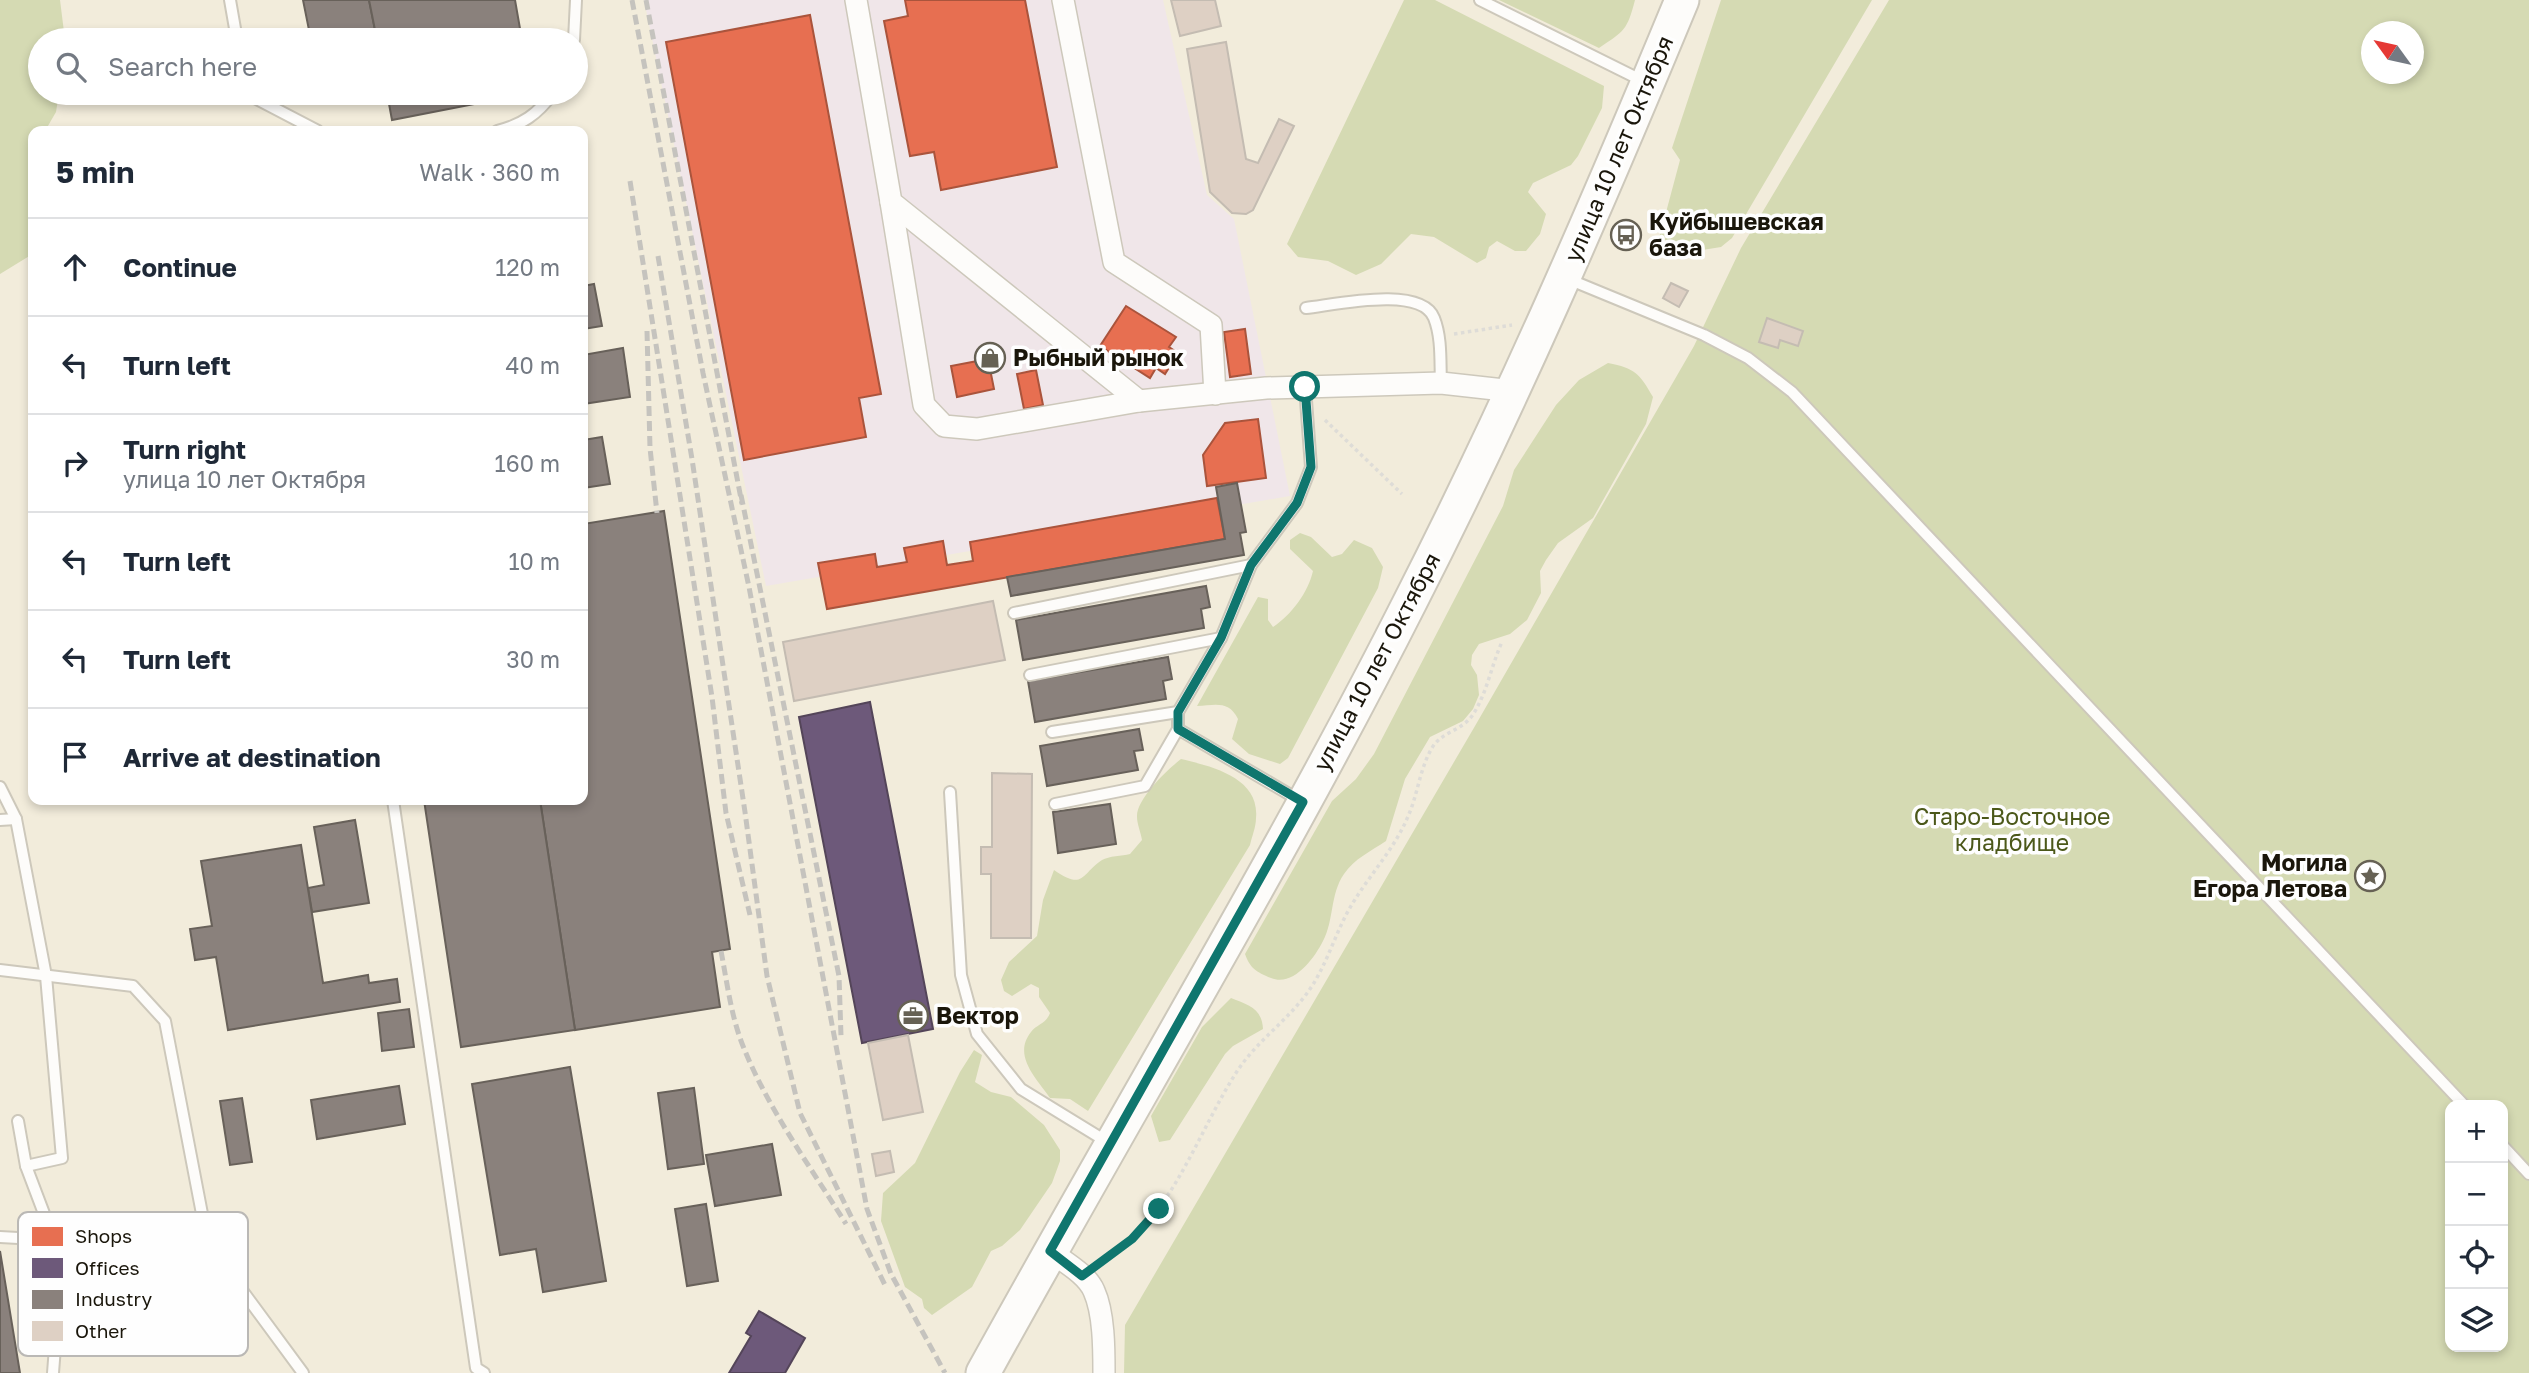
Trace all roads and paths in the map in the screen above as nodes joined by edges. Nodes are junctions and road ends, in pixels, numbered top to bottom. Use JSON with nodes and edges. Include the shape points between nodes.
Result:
{"nodes":[{"id":1,"x":230,"y":0,"type":"edge"},
{"id":2,"x":576,"y":0,"type":"edge"},
{"id":3,"x":856,"y":0,"type":"edge"},
{"id":4,"x":1063,"y":0,"type":"edge"},
{"id":5,"x":1480,"y":0,"type":"edge"},
{"id":6,"x":1682,"y":0,"type":"edge"},
{"id":7,"x":235,"y":28,"type":"edge"},
{"id":8,"x":575,"y":28,"type":"edge"},
{"id":9,"x":1647,"y":83,"type":"junction"},
{"id":10,"x":269,"y":105,"type":"edge"},
{"id":11,"x":544,"y":105,"type":"edge"},
{"id":12,"x":309,"y":126,"type":"edge"},
{"id":13,"x":512,"y":126,"type":"edge"},
{"id":14,"x":891,"y":202,"type":"junction"},
{"id":15,"x":1565,"y":277,"type":"junction"},
{"id":16,"x":1306,"y":307,"type":"dead end"},
{"id":17,"x":1518,"y":324,"type":"dead end"},
{"id":18,"x":1439,"y":336,"type":"junction"},
{"id":19,"x":1441,"y":383,"type":"junction"},
{"id":20,"x":1513,"y":391,"type":"junction"},
{"id":21,"x":1215,"y":394,"type":"junction"},
{"id":22,"x":1307,"y":395,"type":"junction"},
{"id":23,"x":1139,"y":401,"type":"junction"},
{"id":24,"x":1402,"y":494,"type":"dead end"},
{"id":25,"x":1251,"y":565,"type":"junction"},
{"id":26,"x":1014,"y":612,"type":"dead end"},
{"id":27,"x":1221,"y":638,"type":"junction"},
{"id":28,"x":1502,"y":642,"type":"dead end"},
{"id":29,"x":1030,"y":675,"type":"dead end"},
{"id":30,"x":1178,"y":712,"type":"junction"},
{"id":31,"x":1178,"y":729,"type":"junction"},
{"id":32,"x":1052,"y":732,"type":"dead end"},
{"id":33,"x":0,"y":787,"type":"edge"},
{"id":34,"x":950,"y":792,"type":"dead end"},
{"id":35,"x":1303,"y":802,"type":"junction"},
{"id":36,"x":1055,"y":804,"type":"dead end"},
{"id":37,"x":394,"y":805,"type":"edge"},
{"id":38,"x":16,"y":819,"type":"junction"},
{"id":39,"x":0,"y":820,"type":"edge"},
{"id":40,"x":0,"y":970,"type":"edge"},
{"id":41,"x":46,"y":976,"type":"junction"},
{"id":42,"x":2459,"y":1100,"type":"edge"},
{"id":43,"x":18,"y":1121,"type":"dead end"},
{"id":44,"x":1111,"y":1145,"type":"junction"},
{"id":45,"x":2508,"y":1151,"type":"edge"},
{"id":46,"x":26,"y":1166,"type":"junction"},
{"id":47,"x":2529,"y":1174,"type":"edge"},
{"id":48,"x":43,"y":1212,"type":"edge"},
{"id":49,"x":202,"y":1212,"type":"edge"},
{"id":50,"x":0,"y":1237,"type":"edge"},
{"id":51,"x":18,"y":1238,"type":"edge"},
{"id":52,"x":1050,"y":1251,"type":"junction"},
{"id":53,"x":1082,"y":1276,"type":"junction"},
{"id":54,"x":248,"y":1298,"type":"edge"},
{"id":55,"x":303,"y":1373,"type":"edge"},
{"id":56,"x":484,"y":1373,"type":"edge"},
{"id":57,"x":983,"y":1373,"type":"edge"},
{"id":58,"x":1104,"y":1373,"type":"edge"}],
"edges":[{"from":1,"to":7,"type":"lane"},
{"from":2,"to":8,"type":"lane"},
{"from":3,"to":14,"type":"street"},
{"from":4,"to":21,"type":"street","via":[[1114,262],[1210,325]]},
{"from":5,"to":9,"type":"lane"},
{"from":6,"to":9,"type":"main road","name":"улица 10 лет Октября"},
{"from":9,"to":15,"type":"main road","name":"улица 10 лет Октября"},
{"from":10,"to":12,"type":"lane"},
{"from":11,"to":13,"type":"lane"},
{"from":14,"to":23,"type":"street"},
{"from":14,"to":23,"type":"street","via":[[924,405],[944,426],[977,429]]},
{"from":15,"to":20,"type":"main road","name":"улица 10 лет Октября"},
{"from":15,"to":42,"type":"lane","via":[[1704,335],[1748,358],[1792,392]]},
{"from":16,"to":18,"type":"lane","via":[[1399,298],[1419,303],[1434,315]]},
{"from":17,"to":18,"type":"path"},
{"from":18,"to":19,"type":"lane"},
{"from":19,"to":20,"type":"street"},
{"from":19,"to":22,"type":"street"},
{"from":20,"to":35,"type":"main road","name":"улица 10 лет Октября","via":[[1410,602]]},
{"from":21,"to":22,"type":"street"},
{"from":21,"to":23,"type":"street"},
{"from":22,"to":24,"type":"path"},
{"from":22,"to":25,"type":"lane","via":[[1311,467],[1297,503]]},
{"from":25,"to":26,"type":"lane"},
{"from":25,"to":27,"type":"lane"},
{"from":27,"to":29,"type":"lane"},
{"from":27,"to":30,"type":"lane"},
{"from":28,"to":53,"type":"path","via":[[1473,714],[1432,747],[1409,816],[1345,918],[1311,988],[1237,1072],[1159,1209],[1132,1239]]},
{"from":30,"to":31,"type":"lane"},
{"from":30,"to":32,"type":"lane"},
{"from":31,"to":35,"type":"lane"},
{"from":31,"to":36,"type":"lane","via":[[1144,786]]},
{"from":33,"to":38,"type":"lane"},
{"from":34,"to":44,"type":"lane","via":[[961,975],[978,1034],[1021,1089]]},
{"from":35,"to":44,"type":"main road","name":"улица 10 лет Октября"},
{"from":37,"to":56,"type":"lane","via":[[475,1368]]},
{"from":38,"to":39,"type":"lane"},
{"from":38,"to":41,"type":"lane"},
{"from":40,"to":41,"type":"lane"},
{"from":41,"to":46,"type":"lane","via":[[62,1158]]},
{"from":41,"to":49,"type":"lane","via":[[133,986],[165,1021]]},
{"from":43,"to":46,"type":"lane"},
{"from":44,"to":52,"type":"main road","name":"улица 10 лет Октября"},
{"from":45,"to":47,"type":"lane"},
{"from":46,"to":48,"type":"lane"},
{"from":50,"to":51,"type":"lane"},
{"from":52,"to":53,"type":"street"},
{"from":52,"to":57,"type":"main road","name":"улица 10 лет Октября"},
{"from":53,"to":58,"type":"street","via":[[1094,1290]]},
{"from":54,"to":55,"type":"lane"}]}
